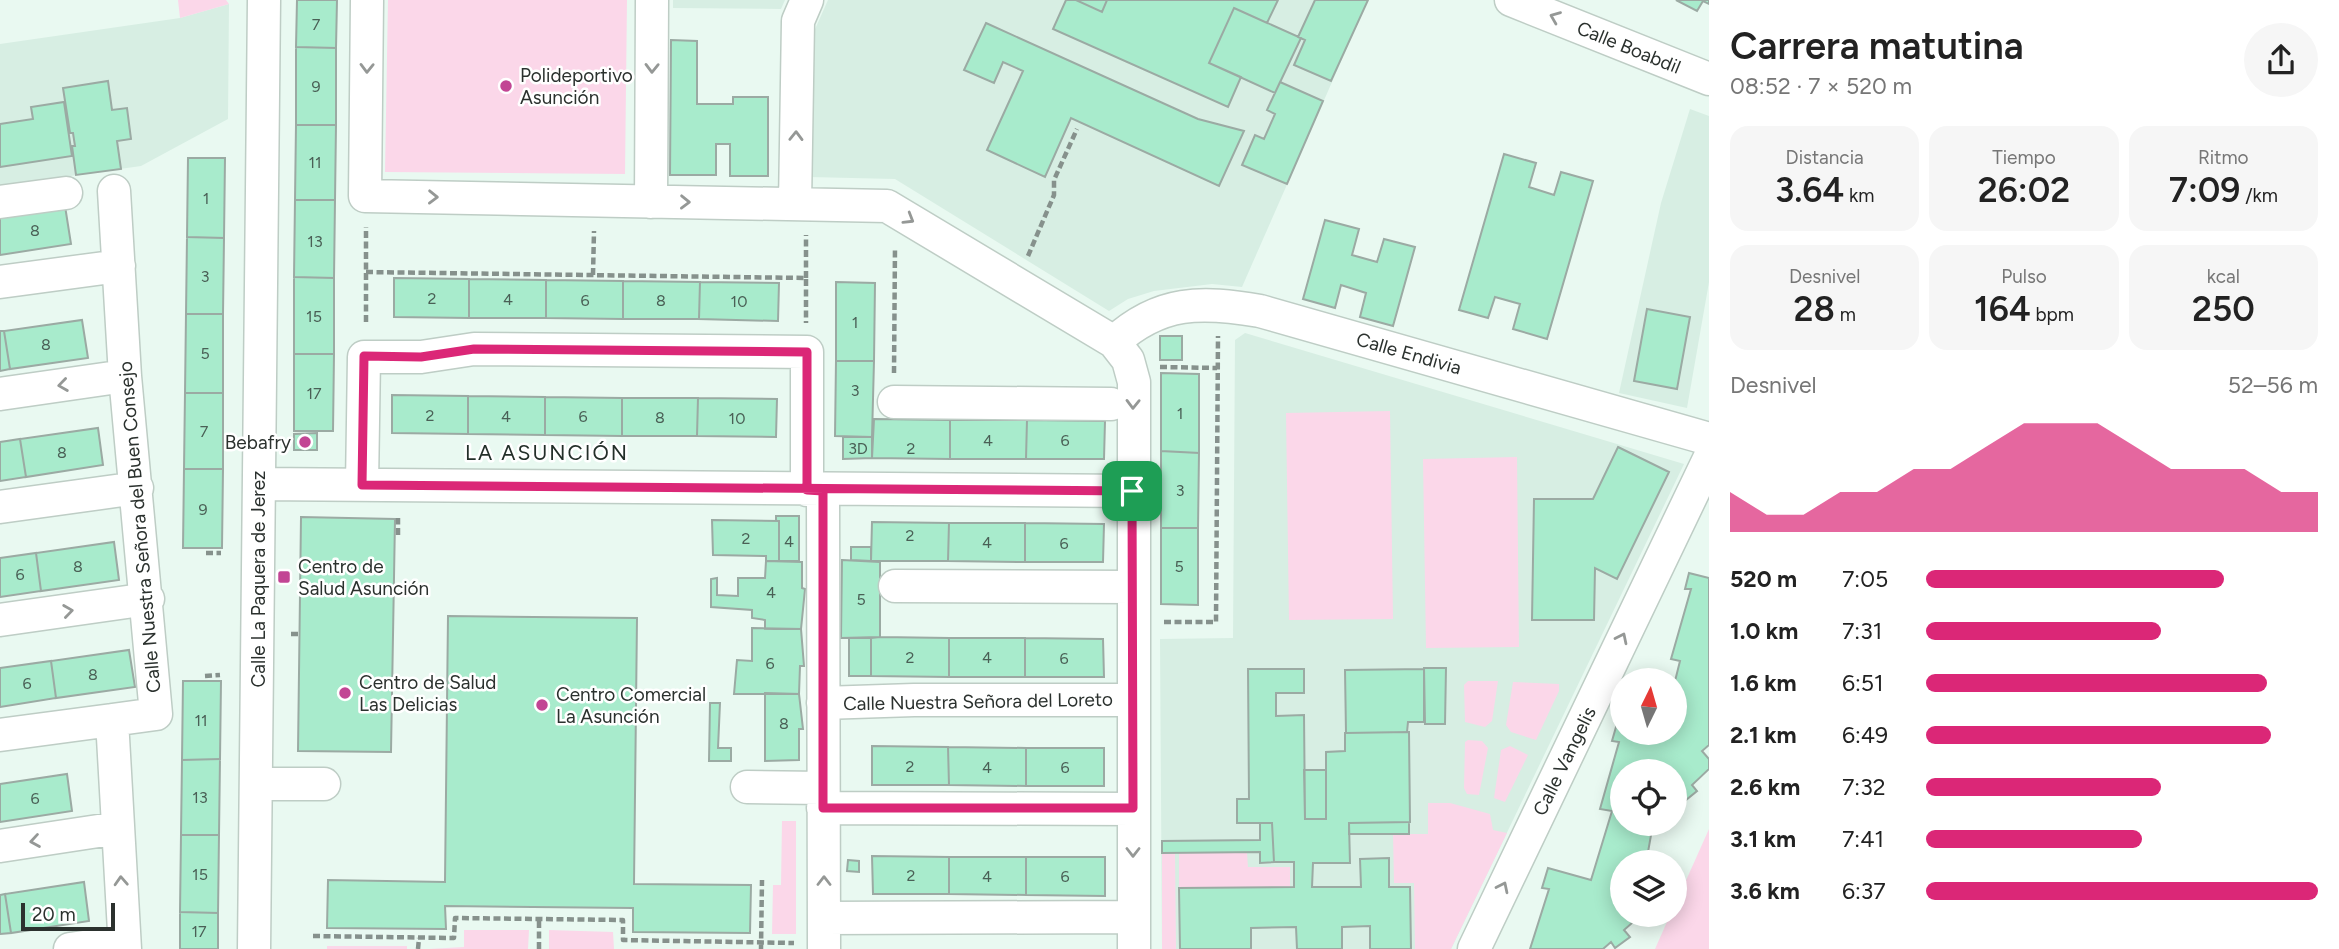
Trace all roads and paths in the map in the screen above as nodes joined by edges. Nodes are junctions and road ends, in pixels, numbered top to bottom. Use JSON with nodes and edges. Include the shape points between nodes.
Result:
{"nodes":[{"id":1,"x":264,"y":0,"type":"edge"},
{"id":2,"x":367,"y":0,"type":"edge"},
{"id":3,"x":652,"y":0,"type":"edge"},
{"id":4,"x":807,"y":0,"type":"edge"},
{"id":5,"x":1511,"y":0,"type":"edge"},
{"id":6,"x":1709,"y":79,"type":"edge"},
{"id":7,"x":1077,"y":129,"type":"dead end"},
{"id":8,"x":114,"y":191,"type":"dead end"},
{"id":9,"x":66,"y":193,"type":"dead end"},
{"id":10,"x":0,"y":202,"type":"edge"},
{"id":11,"x":650,"y":202,"type":"junction"},
{"id":12,"x":795,"y":204,"type":"junction"},
{"id":13,"x":366,"y":209,"type":"junction"},
{"id":14,"x":594,"y":225,"type":"dead end"},
{"id":15,"x":806,"y":235,"type":"dead end"},
{"id":16,"x":895,"y":247,"type":"dead end"},
{"id":17,"x":119,"y":265,"type":"junction"},
{"id":18,"x":366,"y":272,"type":"junction"},
{"id":19,"x":593,"y":275,"type":"junction"},
{"id":20,"x":806,"y":278,"type":"junction"},
{"id":21,"x":1013,"y":281,"type":"junction"},
{"id":22,"x":0,"y":282,"type":"edge"},
{"id":23,"x":366,"y":322,"type":"dead end"},
{"id":24,"x":1218,"y":326,"type":"dead end"},
{"id":25,"x":806,"y":327,"type":"dead end"},
{"id":26,"x":1114,"y":342,"type":"junction"},
{"id":27,"x":1156,"y":367,"type":"dead end"},
{"id":28,"x":1217,"y":368,"type":"junction"},
{"id":29,"x":125,"y":376,"type":"junction"},
{"id":30,"x":0,"y":394,"type":"edge"},
{"id":31,"x":894,"y":402,"type":"joint"},
{"id":32,"x":1111,"y":404,"type":"dead end"},
{"id":33,"x":1709,"y":439,"type":"edge"},
{"id":34,"x":1709,"y":459,"type":"edge"},
{"id":35,"x":259,"y":484,"type":"junction"},
{"id":36,"x":362,"y":485,"type":"junction"},
{"id":37,"x":137,"y":488,"type":"junction"},
{"id":38,"x":815,"y":491,"type":"junction"},
{"id":39,"x":1132,"y":491,"type":"junction"},
{"id":40,"x":0,"y":507,"type":"edge"},
{"id":41,"x":398,"y":519,"type":"dead end"},
{"id":42,"x":398,"y":535,"type":"dead end"},
{"id":43,"x":206,"y":553,"type":"dead end"},
{"id":44,"x":222,"y":553,"type":"dead end"},
{"id":45,"x":895,"y":586,"type":"dead end"},
{"id":46,"x":1133,"y":587,"type":"junction"},
{"id":47,"x":148,"y":599,"type":"junction"},
{"id":48,"x":0,"y":620,"type":"edge"},
{"id":49,"x":1156,"y":622,"type":"dead end"},
{"id":50,"x":291,"y":634,"type":"dead end"},
{"id":51,"x":300,"y":634,"type":"dead end"},
{"id":52,"x":220,"y":675,"type":"dead end"},
{"id":53,"x":205,"y":676,"type":"dead end"},
{"id":54,"x":1132,"y":700,"type":"junction"},
{"id":55,"x":824,"y":703,"type":"junction"},
{"id":56,"x":112,"y":720,"type":"junction"},
{"id":57,"x":0,"y":735,"type":"edge"},
{"id":58,"x":256,"y":783,"type":"junction"},
{"id":59,"x":324,"y":784,"type":"dead end"},
{"id":60,"x":747,"y":787,"type":"dead end"},
{"id":61,"x":823,"y":798,"type":"junction"},
{"id":62,"x":1133,"y":808,"type":"junction"},
{"id":63,"x":118,"y":828,"type":"junction"},
{"id":64,"x":0,"y":846,"type":"edge"},
{"id":65,"x":762,"y":880,"type":"dead end"},
{"id":66,"x":1134,"y":917,"type":"junction"},
{"id":67,"x":824,"y":918,"type":"junction"},
{"id":68,"x":539,"y":919,"type":"junction"},
{"id":69,"x":313,"y":936,"type":"dead end"},
{"id":70,"x":419,"y":938,"type":"junction"},
{"id":71,"x":659,"y":941,"type":"junction"},
{"id":72,"x":761,"y":942,"type":"junction"},
{"id":73,"x":125,"y":945,"type":"edge"},
{"id":74,"x":813,"y":946,"type":"edge"},
{"id":75,"x":71,"y":949,"type":"edge"},
{"id":76,"x":254,"y":949,"type":"edge"},
{"id":77,"x":418,"y":949,"type":"edge"},
{"id":78,"x":539,"y":949,"type":"edge"},
{"id":79,"x":659,"y":949,"type":"edge"},
{"id":80,"x":761,"y":949,"type":"edge"},
{"id":81,"x":1134,"y":949,"type":"edge"},
{"id":82,"x":1474,"y":949,"type":"edge"}],
"edges":[{"from":1,"to":35,"type":"street","name":"Calle La Paquera de Jerez"},
{"from":2,"to":13,"type":"street","one_way":true},
{"from":3,"to":11,"type":"street","one_way":true},
{"from":12,"to":4,"type":"street","one_way":true,"via":[[798,21]]},
{"from":6,"to":5,"type":"street","name":"Calle Boabdil","one_way":true},
{"from":7,"to":21,"type":"path","via":[[1054,180],[1054,195]]},
{"from":8,"to":17,"type":"street","name":"Calle Nuestra Señora del Buen Consejo"},
{"from":9,"to":10,"type":"street"},
{"from":11,"to":12,"type":"street","one_way":true},
{"from":13,"to":11,"type":"street","one_way":true},
{"from":12,"to":21,"type":"street","one_way":true,"via":[[887,206]]},
{"from":13,"to":18,"type":"path"},
{"from":14,"to":19,"type":"path"},
{"from":15,"to":20,"type":"path"},
{"from":16,"to":31,"type":"path"},
{"from":17,"to":22,"type":"street"},
{"from":17,"to":29,"type":"street","name":"Calle Nuestra Señora del Buen Consejo"},
{"from":18,"to":19,"type":"path"},
{"from":18,"to":23,"type":"path"},
{"from":19,"to":20,"type":"path"},
{"from":20,"to":25,"type":"path"},
{"from":21,"to":26,"type":"street"},
{"from":24,"to":28,"type":"path"},
{"from":26,"to":33,"type":"street","name":"Calle Endivia","via":[[1135,323],[1161,310],[1195,305],[1260,310]]},
{"from":26,"to":39,"type":"street","one_way":true,"via":[[1128,360],[1134,382]]},
{"from":27,"to":28,"type":"path"},
{"from":28,"to":49,"type":"path","via":[[1216,622]]},
{"from":29,"to":30,"type":"street","one_way":true},
{"from":29,"to":37,"type":"street","name":"Calle Nuestra Señora del Buen Consejo"},
{"from":31,"to":32,"type":"street"},
{"from":82,"to":34,"type":"street","name":"Calle Vangelis","one_way":true},
{"from":35,"to":36,"type":"street"},
{"from":35,"to":58,"type":"street","name":"Calle La Paquera de Jerez"},
{"from":36,"to":38,"type":"street"},
{"from":36,"to":38,"type":"street","via":[[364,356],[421,357],[474,349],[807,352]]},
{"from":37,"to":40,"type":"street"},
{"from":37,"to":47,"type":"street","name":"Calle Nuestra Señora del Buen Consejo"},
{"from":38,"to":39,"type":"street"},
{"from":38,"to":55,"type":"street"},
{"from":39,"to":46,"type":"street"},
{"from":41,"to":42,"type":"path"},
{"from":43,"to":44,"type":"path"},
{"from":45,"to":46,"type":"street"},
{"from":46,"to":54,"type":"street"},
{"from":48,"to":47,"type":"street","one_way":true},
{"from":47,"to":56,"type":"street","name":"Calle Nuestra Señora del Buen Consejo","via":[[156,714]]},
{"from":50,"to":51,"type":"path"},
{"from":52,"to":53,"type":"path"},
{"from":54,"to":55,"type":"street","name":"Calle Nuestra Señora del Loreto"},
{"from":54,"to":62,"type":"street"},
{"from":55,"to":61,"type":"street"},
{"from":56,"to":57,"type":"street"},
{"from":56,"to":63,"type":"street"},
{"from":58,"to":59,"type":"street"},
{"from":58,"to":76,"type":"street","name":"Calle La Paquera de Jerez"},
{"from":60,"to":61,"type":"street"},
{"from":61,"to":62,"type":"street"},
{"from":67,"to":61,"type":"street","one_way":true},
{"from":62,"to":66,"type":"street","one_way":true},
{"from":63,"to":64,"type":"street","one_way":true},
{"from":73,"to":63,"type":"street","one_way":true},
{"from":65,"to":72,"type":"path"},
{"from":66,"to":67,"type":"street"},
{"from":66,"to":81,"type":"street"},
{"from":67,"to":74,"type":"street"},
{"from":68,"to":70,"type":"path","via":[[455,918],[454,938]]},
{"from":68,"to":71,"type":"path","via":[[624,920],[623,940]]},
{"from":68,"to":78,"type":"path"},
{"from":69,"to":70,"type":"path"},
{"from":70,"to":77,"type":"path"},
{"from":71,"to":72,"type":"path"},
{"from":71,"to":79,"type":"path"},
{"from":72,"to":74,"type":"path"},
{"from":72,"to":80,"type":"path"},
{"from":73,"to":75,"type":"street"}]}
